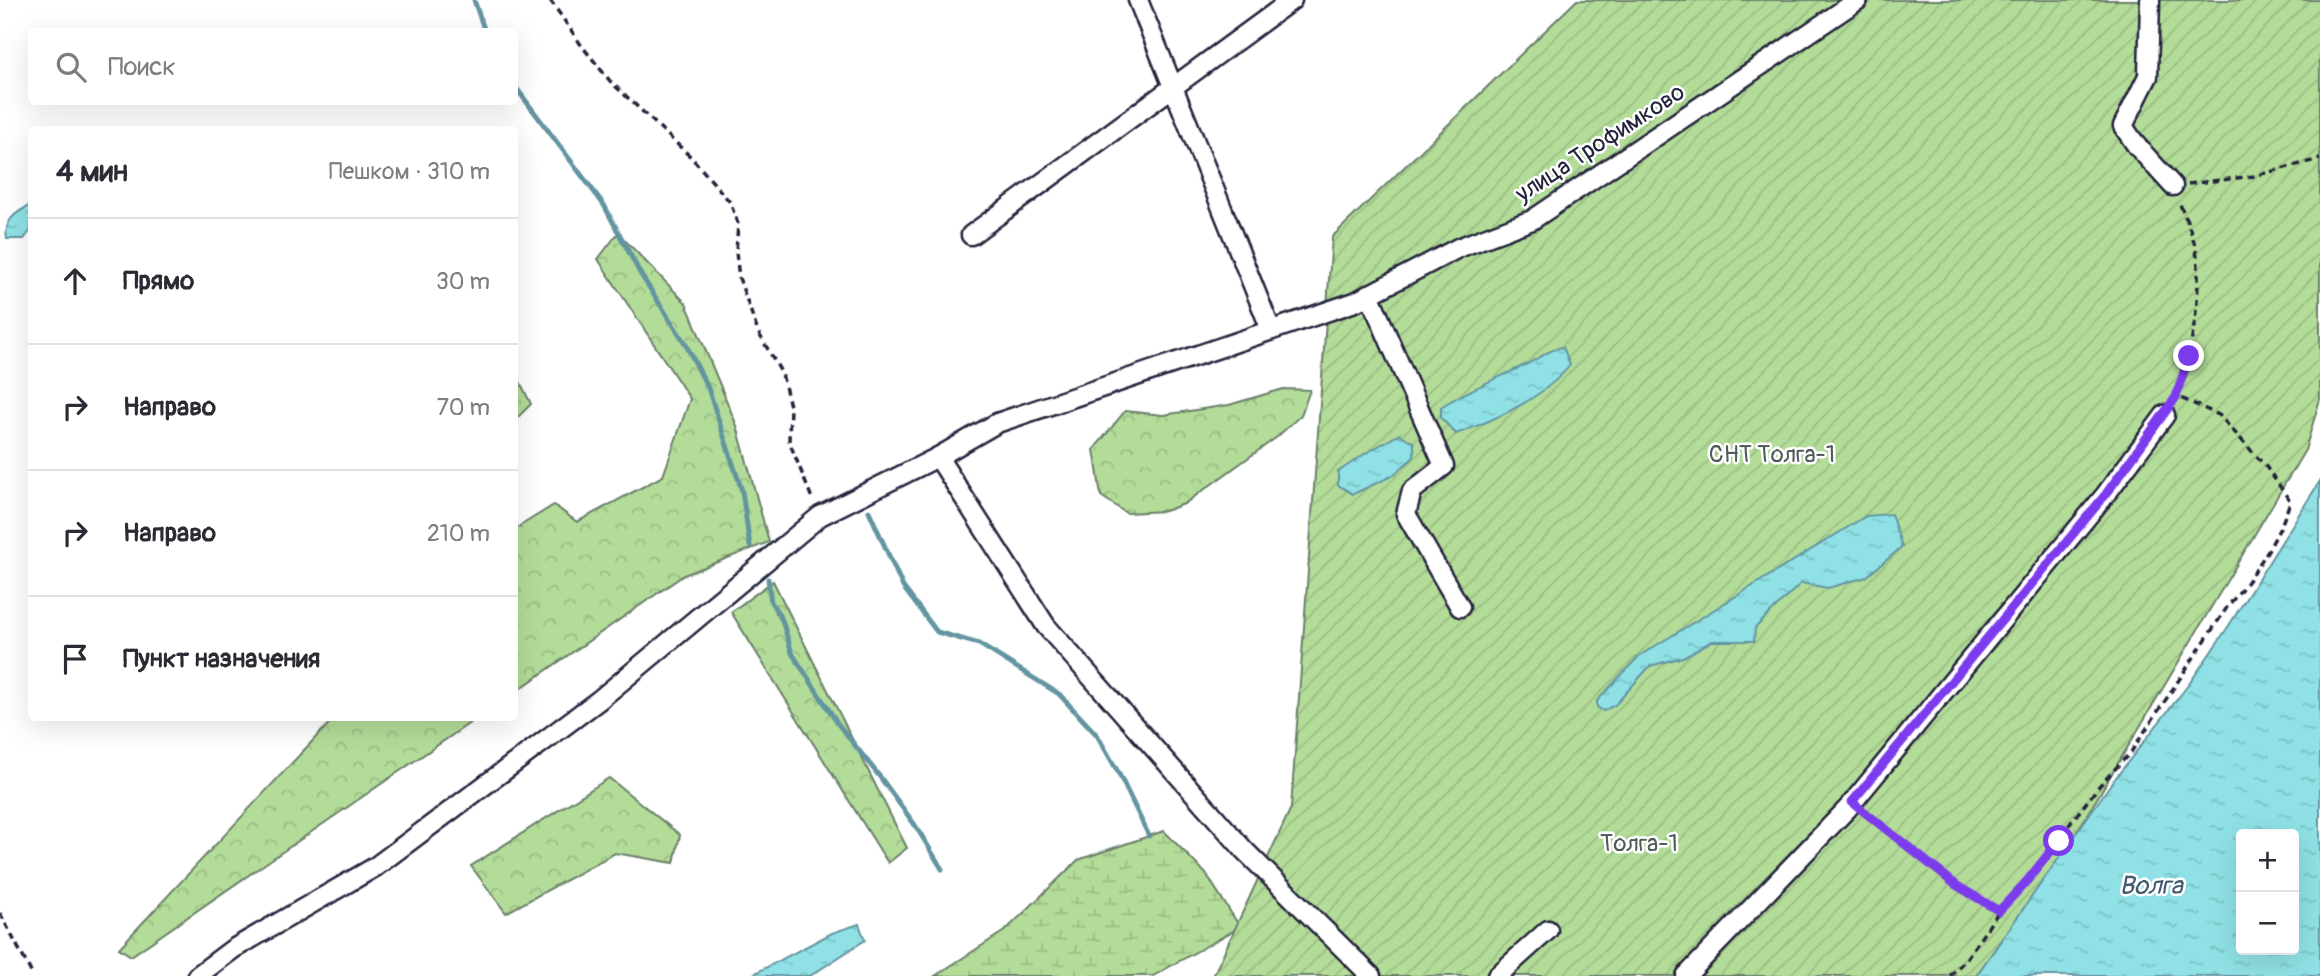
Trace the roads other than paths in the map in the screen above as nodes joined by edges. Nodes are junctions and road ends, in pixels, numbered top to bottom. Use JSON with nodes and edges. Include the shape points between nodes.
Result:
{"nodes":[{"id":1,"x":1138,"y":0,"type":"edge"},
{"id":2,"x":1292,"y":0,"type":"edge"},
{"id":3,"x":1858,"y":0,"type":"edge"},
{"id":4,"x":2150,"y":0,"type":"edge"},
{"id":5,"x":1173,"y":86,"type":"junction"},
{"id":6,"x":2173,"y":186,"type":"road end"},
{"id":7,"x":971,"y":235,"type":"dead end"},
{"id":8,"x":1362,"y":298,"type":"junction"},
{"id":9,"x":1271,"y":330,"type":"junction"},
{"id":10,"x":2165,"y":415,"type":"road end"},
{"id":11,"x":938,"y":457,"type":"junction"},
{"id":12,"x":1460,"y":607,"type":"dead end"},
{"id":13,"x":1548,"y":930,"type":"dead end"},
{"id":14,"x":197,"y":976,"type":"edge"},
{"id":15,"x":1371,"y":976,"type":"edge"},
{"id":16,"x":1497,"y":976,"type":"edge"},
{"id":17,"x":1686,"y":976,"type":"edge"}],
"edges":[{"from":1,"to":5,"type":"street"},
{"from":2,"to":5,"type":"street"},
{"from":3,"to":8,"type":"street","name":"улица Трофимково","via":[[1532,219],[1458,248]]},
{"from":4,"to":6,"type":"street","via":[[2148,76],[2123,126]]},
{"from":5,"to":7,"type":"street"},
{"from":5,"to":9,"type":"street"},
{"from":8,"to":9,"type":"street","name":"улица Трофимково"},
{"from":8,"to":12,"type":"street","via":[[1444,466],[1412,491],[1406,514]]},
{"from":9,"to":11,"type":"street","name":"улица Трофимково","via":[[997,423]]},
{"from":10,"to":17,"type":"street","via":[[2106,494],[1852,802]]},
{"from":11,"to":14,"type":"street","name":"улица Трофимково","via":[[820,516],[599,699],[375,867],[233,949]]},
{"from":11,"to":15,"type":"street","via":[[1046,626],[1245,851]]},
{"from":13,"to":16,"type":"street"}]}
